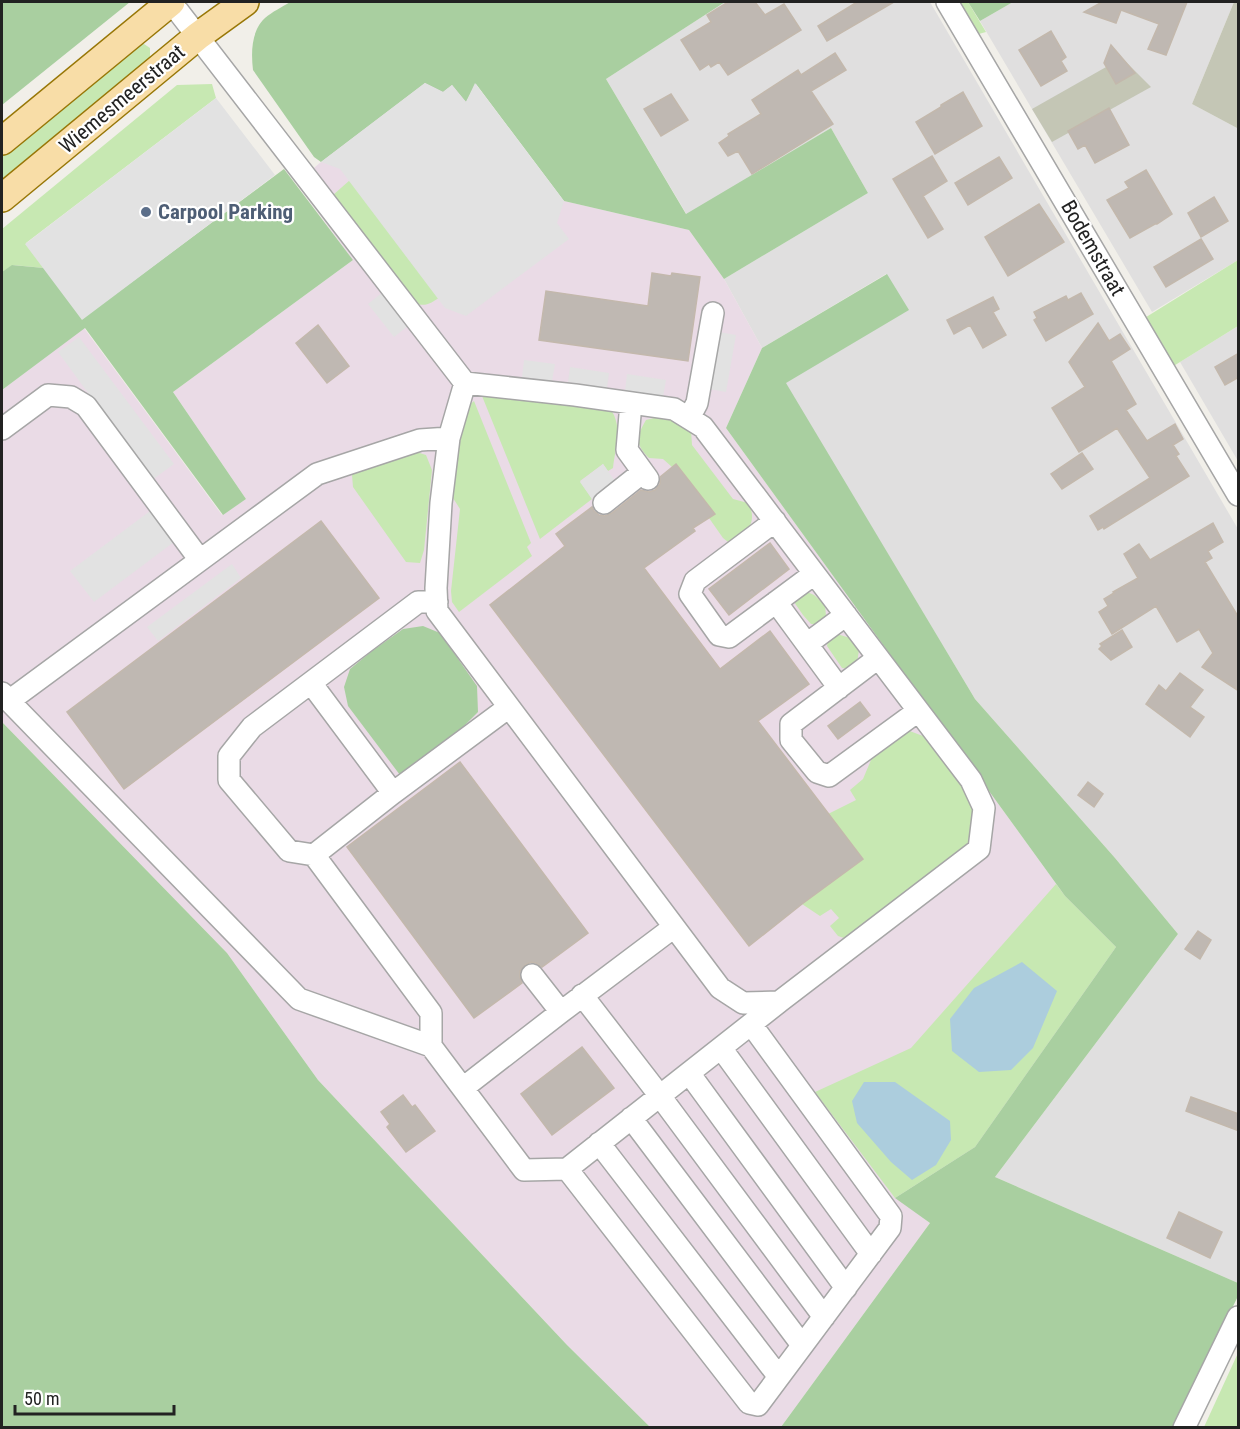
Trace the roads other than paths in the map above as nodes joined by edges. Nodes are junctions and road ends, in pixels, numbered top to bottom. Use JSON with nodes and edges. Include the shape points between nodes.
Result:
{"nodes":[{"id":1,"x":171,"y":2,"type":"edge"},
{"id":2,"x":245,"y":2,"type":"edge"},
{"id":3,"x":947,"y":2,"type":"edge"},
{"id":4,"x":198,"y":36,"type":"junction"},
{"id":5,"x":2,"y":141,"type":"edge"},
{"id":6,"x":2,"y":198,"type":"edge"},
{"id":7,"x":713,"y":313,"type":"dead end"},
{"id":8,"x":465,"y":383,"type":"junction"},
{"id":9,"x":631,"y":403,"type":"junction"},
{"id":10,"x":688,"y":418,"type":"junction"},
{"id":11,"x":2,"y":429,"type":"edge"},
{"id":12,"x":449,"y":438,"type":"junction"},
{"id":13,"x":1239,"y":495,"type":"edge"},
{"id":14,"x":604,"y":503,"type":"dead end"},
{"id":15,"x":775,"y":521,"type":"junction"},
{"id":16,"x":200,"y":560,"type":"junction"},
{"id":17,"x":814,"y":573,"type":"junction"},
{"id":18,"x":436,"y":602,"type":"junction"},
{"id":19,"x":776,"y":602,"type":"junction"},
{"id":20,"x":846,"y":615,"type":"junction"},
{"id":21,"x":807,"y":644,"type":"junction"},
{"id":22,"x":878,"y":658,"type":"junction"},
{"id":23,"x":311,"y":683,"type":"junction"},
{"id":24,"x":839,"y":688,"type":"junction"},
{"id":25,"x":5,"y":697,"type":"edge"},
{"id":26,"x":509,"y":707,"type":"junction"},
{"id":27,"x":918,"y":711,"type":"junction"},
{"id":28,"x":393,"y":793,"type":"junction"},
{"id":29,"x":314,"y":855,"type":"junction"},
{"id":30,"x":674,"y":927,"type":"junction"},
{"id":31,"x":532,"y":975,"type":"dead end"},
{"id":32,"x":582,"y":996,"type":"junction"},
{"id":33,"x":779,"y":1002,"type":"junction"},
{"id":34,"x":561,"y":1012,"type":"junction"},
{"id":35,"x":751,"y":1024,"type":"junction"},
{"id":36,"x":431,"y":1046,"type":"junction"},
{"id":37,"x":721,"y":1048,"type":"junction"},
{"id":38,"x":689,"y":1073,"type":"junction"},
{"id":39,"x":463,"y":1088,"type":"junction"},
{"id":40,"x":660,"y":1096,"type":"junction"},
{"id":41,"x":631,"y":1118,"type":"junction"},
{"id":42,"x":600,"y":1143,"type":"junction"},
{"id":43,"x":567,"y":1168,"type":"junction"},
{"id":44,"x":871,"y":1254,"type":"junction"},
{"id":45,"x":846,"y":1288,"type":"junction"},
{"id":46,"x":824,"y":1317,"type":"junction"},
{"id":47,"x":1239,"y":1317,"type":"edge"},
{"id":48,"x":802,"y":1346,"type":"junction"},
{"id":49,"x":779,"y":1377,"type":"junction"},
{"id":50,"x":1184,"y":1428,"type":"edge"}],
"edges":[{"from":1,"to":4,"type":"street"},
{"from":1,"to":5,"type":"main road","name":"Wiemesmeerstraat"},
{"from":2,"to":4,"type":"main road","name":"Wiemesmeerstraat"},
{"from":3,"to":13,"type":"street","name":"Bodemstraat"},
{"from":4,"to":6,"type":"main road","name":"Wiemesmeerstraat"},
{"from":4,"to":8,"type":"street"},
{"from":7,"to":10,"type":"street","via":[[697,403]]},
{"from":8,"to":9,"type":"street"},
{"from":8,"to":12,"type":"street"},
{"from":9,"to":10,"type":"street","via":[[674,409]]},
{"from":9,"to":14,"type":"street","via":[[627,450],[645,475]]},
{"from":10,"to":15,"type":"street","via":[[703,427]]},
{"from":11,"to":16,"type":"street","via":[[48,395],[71,397],[86,406]]},
{"from":12,"to":16,"type":"street","via":[[420,440],[317,474]]},
{"from":12,"to":18,"type":"street"},
{"from":15,"to":17,"type":"street"},
{"from":15,"to":19,"type":"street","via":[[694,581],[690,594],[720,635],[729,636]]},
{"from":16,"to":25,"type":"street"},
{"from":17,"to":19,"type":"street"},
{"from":17,"to":20,"type":"street"},
{"from":18,"to":23,"type":"street","via":[[418,602]]},
{"from":18,"to":26,"type":"street","via":[[437,611]]},
{"from":19,"to":21,"type":"street"},
{"from":20,"to":21,"type":"street"},
{"from":20,"to":22,"type":"street"},
{"from":21,"to":24,"type":"street"},
{"from":22,"to":24,"type":"street"},
{"from":22,"to":27,"type":"street"},
{"from":23,"to":28,"type":"street"},
{"from":23,"to":29,"type":"street","via":[[252,727],[229,756],[229,780],[289,851]]},
{"from":24,"to":27,"type":"street","via":[[791,724],[791,740],[817,772],[829,776]]},
{"from":25,"to":36,"type":"street","via":[[299,999]]},
{"from":26,"to":28,"type":"street"},
{"from":26,"to":30,"type":"street"},
{"from":27,"to":33,"type":"street","via":[[971,780],[984,808],[979,849]]},
{"from":28,"to":29,"type":"street"},
{"from":29,"to":36,"type":"street","via":[[431,1013]]},
{"from":30,"to":32,"type":"street"},
{"from":30,"to":33,"type":"street","via":[[720,988],[743,1003]]},
{"from":31,"to":34,"type":"street"},
{"from":32,"to":34,"type":"street"},
{"from":32,"to":40,"type":"street"},
{"from":33,"to":35,"type":"street"},
{"from":34,"to":39,"type":"street"},
{"from":35,"to":37,"type":"street"},
{"from":35,"to":44,"type":"street","via":[[891,1216],[890,1228]]},
{"from":36,"to":39,"type":"street"},
{"from":37,"to":38,"type":"street"},
{"from":37,"to":44,"type":"street"},
{"from":38,"to":40,"type":"street"},
{"from":38,"to":45,"type":"street"},
{"from":39,"to":43,"type":"street","via":[[524,1170]]},
{"from":40,"to":41,"type":"street"},
{"from":40,"to":46,"type":"street"},
{"from":41,"to":42,"type":"street"},
{"from":41,"to":48,"type":"street"},
{"from":42,"to":43,"type":"street"},
{"from":42,"to":49,"type":"street"},
{"from":43,"to":49,"type":"street","via":[[749,1403],[758,1405]]},
{"from":44,"to":45,"type":"street"},
{"from":45,"to":46,"type":"street"},
{"from":46,"to":48,"type":"street"},
{"from":47,"to":50,"type":"street"},
{"from":48,"to":49,"type":"street"}]}
